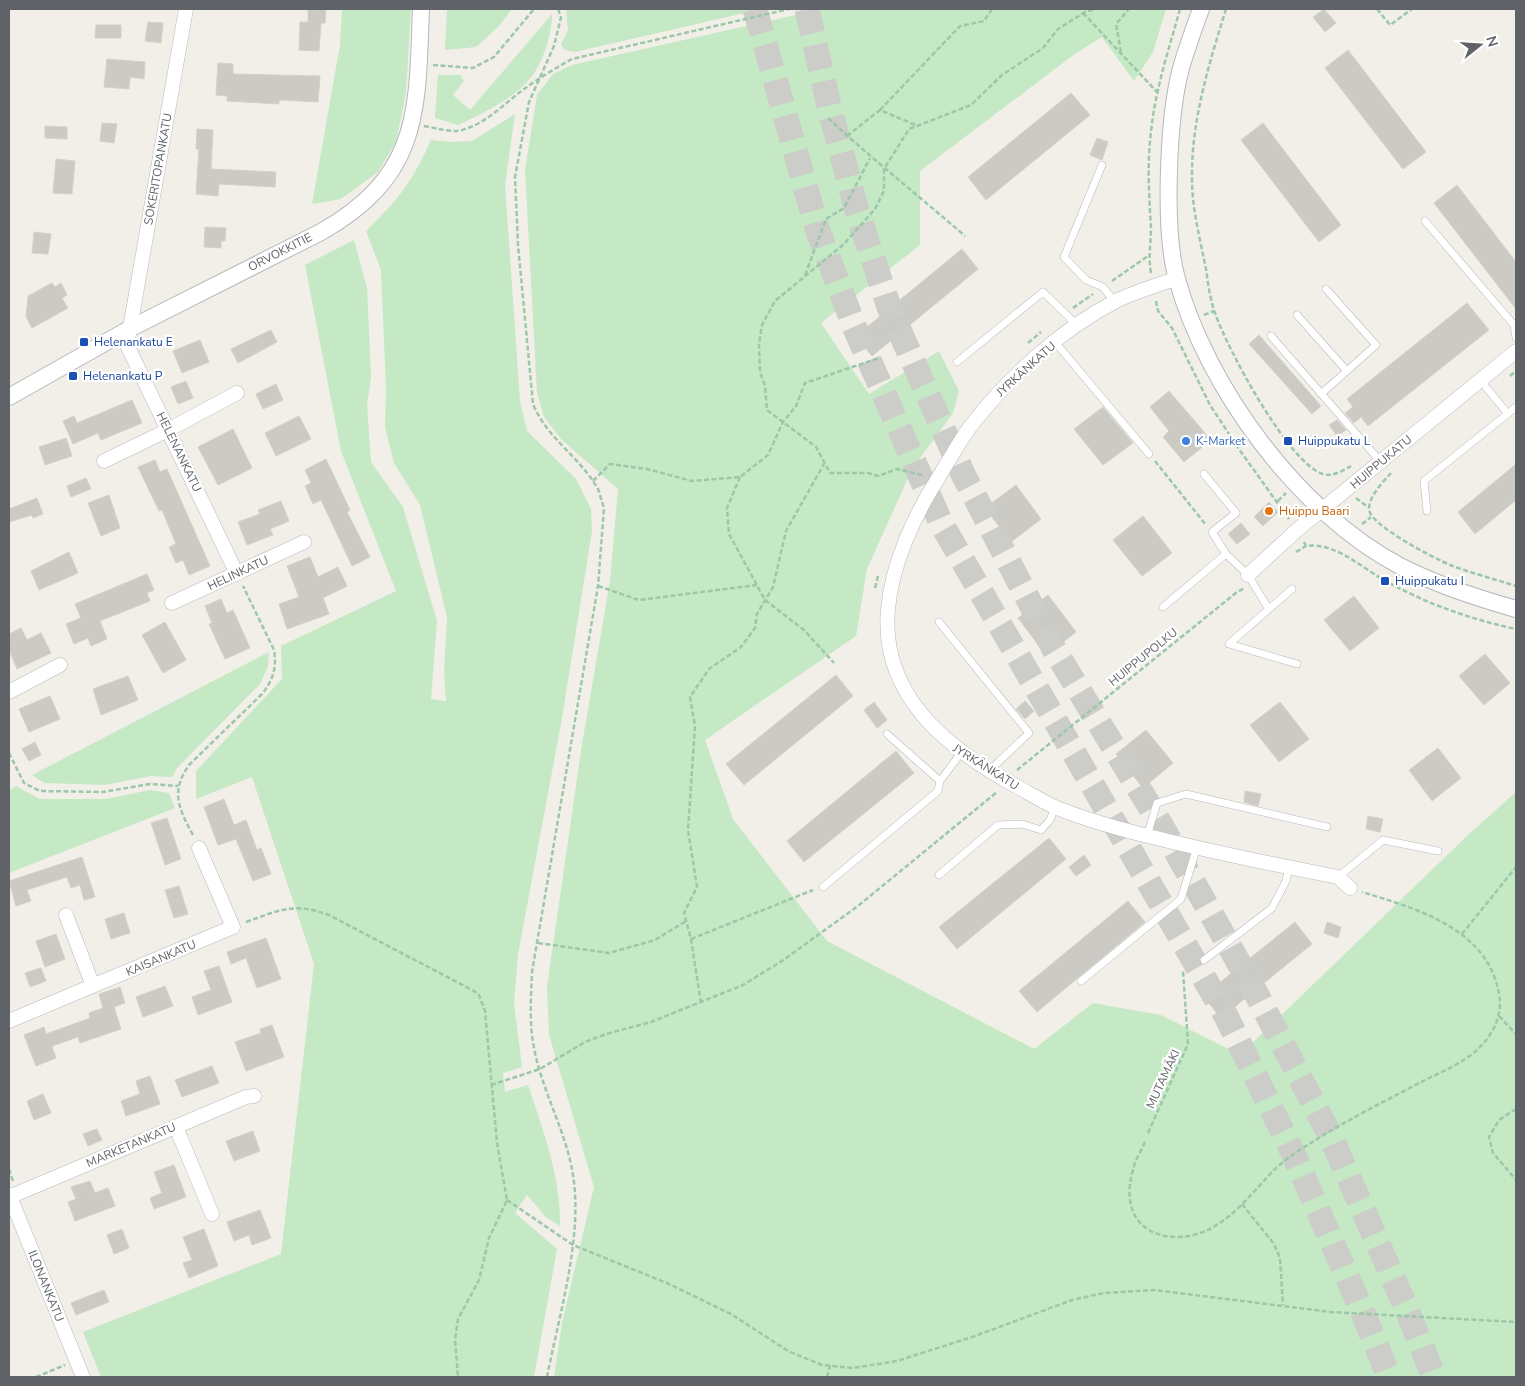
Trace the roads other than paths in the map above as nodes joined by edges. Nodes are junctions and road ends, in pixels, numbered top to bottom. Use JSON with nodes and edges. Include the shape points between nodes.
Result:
{"nodes":[{"id":1,"x":186,"y":9,"type":"edge"},
{"id":2,"x":422,"y":9,"type":"edge"},
{"id":3,"x":1201,"y":9,"type":"edge"},
{"id":4,"x":1102,"y":165,"type":"dead end"},
{"id":5,"x":1425,"y":221,"type":"dead end"},
{"id":6,"x":1176,"y":278,"type":"junction"},
{"id":7,"x":1326,"y":290,"type":"dead end"},
{"id":8,"x":1114,"y":301,"type":"junction"},
{"id":9,"x":1297,"y":314,"type":"dead end"},
{"id":10,"x":1077,"y":325,"type":"junction"},
{"id":11,"x":131,"y":328,"type":"junction"},
{"id":12,"x":1271,"y":336,"type":"dead end"},
{"id":13,"x":1516,"y":338,"type":"edge"},
{"id":14,"x":1055,"y":342,"type":"junction"},
{"id":15,"x":1516,"y":351,"type":"edge"},
{"id":16,"x":957,"y":362,"type":"dead end"},
{"id":17,"x":1347,"y":370,"type":"junction"},
{"id":18,"x":1486,"y":386,"type":"junction"},
{"id":19,"x":237,"y":392,"type":"dead end"},
{"id":20,"x":1321,"y":394,"type":"junction"},
{"id":21,"x":9,"y":397,"type":"edge"},
{"id":22,"x":1516,"y":407,"type":"edge"},
{"id":23,"x":1508,"y":414,"type":"junction"},
{"id":24,"x":168,"y":430,"type":"junction"},
{"id":25,"x":1149,"y":454,"type":"road end"},
{"id":26,"x":104,"y":461,"type":"dead end"},
{"id":27,"x":1380,"y":461,"type":"junction"},
{"id":28,"x":1204,"y":474,"type":"dead end"},
{"id":29,"x":1323,"y":510,"type":"junction"},
{"id":30,"x":1427,"y":511,"type":"dead end"},
{"id":31,"x":304,"y":542,"type":"dead end"},
{"id":32,"x":1226,"y":554,"type":"junction"},
{"id":33,"x":237,"y":574,"type":"junction"},
{"id":34,"x":1250,"y":580,"type":"junction"},
{"id":35,"x":1292,"y":589,"type":"dead end"},
{"id":36,"x":172,"y":603,"type":"dead end"},
{"id":37,"x":1163,"y":607,"type":"dead end"},
{"id":38,"x":1268,"y":608,"type":"junction"},
{"id":39,"x":1516,"y":609,"type":"edge"},
{"id":40,"x":940,"y":622,"type":"dead end"},
{"id":41,"x":1297,"y":664,"type":"dead end"},
{"id":42,"x":60,"y":665,"type":"dead end"},
{"id":43,"x":9,"y":692,"type":"edge"},
{"id":44,"x":887,"y":734,"type":"dead end"},
{"id":45,"x":961,"y":753,"type":"junction"},
{"id":46,"x":989,"y":771,"type":"junction"},
{"id":47,"x":940,"y":781,"type":"junction"},
{"id":48,"x":1055,"y":807,"type":"junction"},
{"id":49,"x":1327,"y":827,"type":"dead end"},
{"id":50,"x":1147,"y":836,"type":"junction"},
{"id":51,"x":1197,"y":847,"type":"junction"},
{"id":52,"x":199,"y":848,"type":"road end"},
{"id":53,"x":1438,"y":851,"type":"dead end"},
{"id":54,"x":1289,"y":868,"type":"junction"},
{"id":55,"x":938,"y":875,"type":"dead end"},
{"id":56,"x":1338,"y":877,"type":"junction"},
{"id":57,"x":823,"y":887,"type":"road end"},
{"id":58,"x":1350,"y":888,"type":"road end"},
{"id":59,"x":66,"y":915,"type":"dead end"},
{"id":60,"x":1204,"y":960,"type":"dead end"},
{"id":61,"x":1081,"y":981,"type":"dead end"},
{"id":62,"x":93,"y":986,"type":"junction"},
{"id":63,"x":9,"y":1021,"type":"edge"},
{"id":64,"x":254,"y":1096,"type":"dead end"},
{"id":65,"x":176,"y":1127,"type":"junction"},
{"id":66,"x":9,"y":1196,"type":"edge"},
{"id":67,"x":212,"y":1214,"type":"dead end"},
{"id":68,"x":82,"y":1377,"type":"edge"}],
"edges":[{"from":1,"to":11,"type":"street","name":"SOKERITOPANKATU"},
{"from":2,"to":11,"type":"street","name":"ORVOKKITIE","via":[[417,101],[410,129],[381,185],[364,203],[321,232]]},
{"from":3,"to":6,"type":"street","via":[[1181,69],[1172,130],[1171,233]]},
{"from":4,"to":8,"type":"lane","via":[[1064,257],[1086,280],[1103,287]]},
{"from":5,"to":13,"type":"lane","via":[[1514,325]]},
{"from":6,"to":8,"type":"street","name":"JYRKÄNKATU"},
{"from":6,"to":29,"type":"street","via":[[1207,355],[1240,411],[1267,451]]},
{"from":7,"to":17,"type":"lane","via":[[1376,345]]},
{"from":8,"to":10,"type":"street","name":"JYRKÄNKATU"},
{"from":9,"to":17,"type":"lane"},
{"from":10,"to":14,"type":"street","name":"JYRKÄNKATU"},
{"from":10,"to":16,"type":"lane","via":[[1043,292]]},
{"from":11,"to":21,"type":"street","name":"ORVOKKITIE"},
{"from":11,"to":24,"type":"street","name":"HELENANKATU","via":[[127,345]]},
{"from":12,"to":20,"type":"lane"},
{"from":14,"to":25,"type":"lane"},
{"from":14,"to":45,"type":"street","name":"JYRKÄNKATU","via":[[996,396],[968,429],[926,497],[896,570],[887,631],[895,666],[909,697],[926,722]]},
{"from":15,"to":18,"type":"street","name":"HUIPPUKATU"},
{"from":17,"to":20,"type":"lane"},
{"from":18,"to":23,"type":"lane"},
{"from":18,"to":27,"type":"street","name":"HUIPPUKATU"},
{"from":19,"to":24,"type":"street"},
{"from":20,"to":27,"type":"lane"},
{"from":22,"to":23,"type":"lane"},
{"from":23,"to":30,"type":"lane","via":[[1424,481]]},
{"from":24,"to":26,"type":"street"},
{"from":24,"to":33,"type":"street","name":"HELENANKATU"},
{"from":27,"to":29,"type":"street","name":"HUIPPUKATU"},
{"from":28,"to":32,"type":"lane","via":[[1236,513],[1212,532]]},
{"from":29,"to":34,"type":"street","name":"HUIPPUKATU","via":[[1297,530]]},
{"from":29,"to":39,"type":"street","via":[[1400,566],[1472,597]]},
{"from":31,"to":33,"type":"street","name":"HELINKATU"},
{"from":32,"to":34,"type":"lane"},
{"from":32,"to":37,"type":"lane"},
{"from":33,"to":36,"type":"street","name":"HELINKATU"},
{"from":34,"to":38,"type":"lane"},
{"from":35,"to":38,"type":"lane"},
{"from":38,"to":41,"type":"lane","via":[[1229,644]]},
{"from":40,"to":46,"type":"lane","via":[[1029,733]]},
{"from":42,"to":43,"type":"street"},
{"from":44,"to":47,"type":"lane"},
{"from":45,"to":46,"type":"street","name":"JYRKÄNKATU"},
{"from":45,"to":47,"type":"lane"},
{"from":46,"to":48,"type":"street","name":"JYRKÄNKATU"},
{"from":47,"to":57,"type":"lane","via":[[938,791]]},
{"from":48,"to":50,"type":"street","name":"JYRKÄNKATU"},
{"from":48,"to":55,"type":"lane","via":[[1041,830],[1022,824],[998,825]]},
{"from":49,"to":50,"type":"lane","via":[[1186,794],[1156,803]]},
{"from":50,"to":51,"type":"street","name":"JYRKÄNKATU"},
{"from":51,"to":54,"type":"street","name":"JYRKÄNKATU"},
{"from":51,"to":61,"type":"lane","via":[[1181,899]]},
{"from":52,"to":62,"type":"street","name":"KAISANKATU","via":[[233,927]]},
{"from":53,"to":56,"type":"lane","via":[[1383,840]]},
{"from":54,"to":56,"type":"street","name":"JYRKÄNKATU"},
{"from":54,"to":60,"type":"lane","via":[[1272,908]]},
{"from":56,"to":58,"type":"street"},
{"from":59,"to":62,"type":"street"},
{"from":62,"to":63,"type":"street","name":"KAISANKATU"},
{"from":64,"to":65,"type":"street","name":"MARKETANKATU"},
{"from":65,"to":66,"type":"street","name":"MARKETANKATU"},
{"from":65,"to":67,"type":"street"},
{"from":66,"to":68,"type":"street","name":"ILONANKATU"}]}
